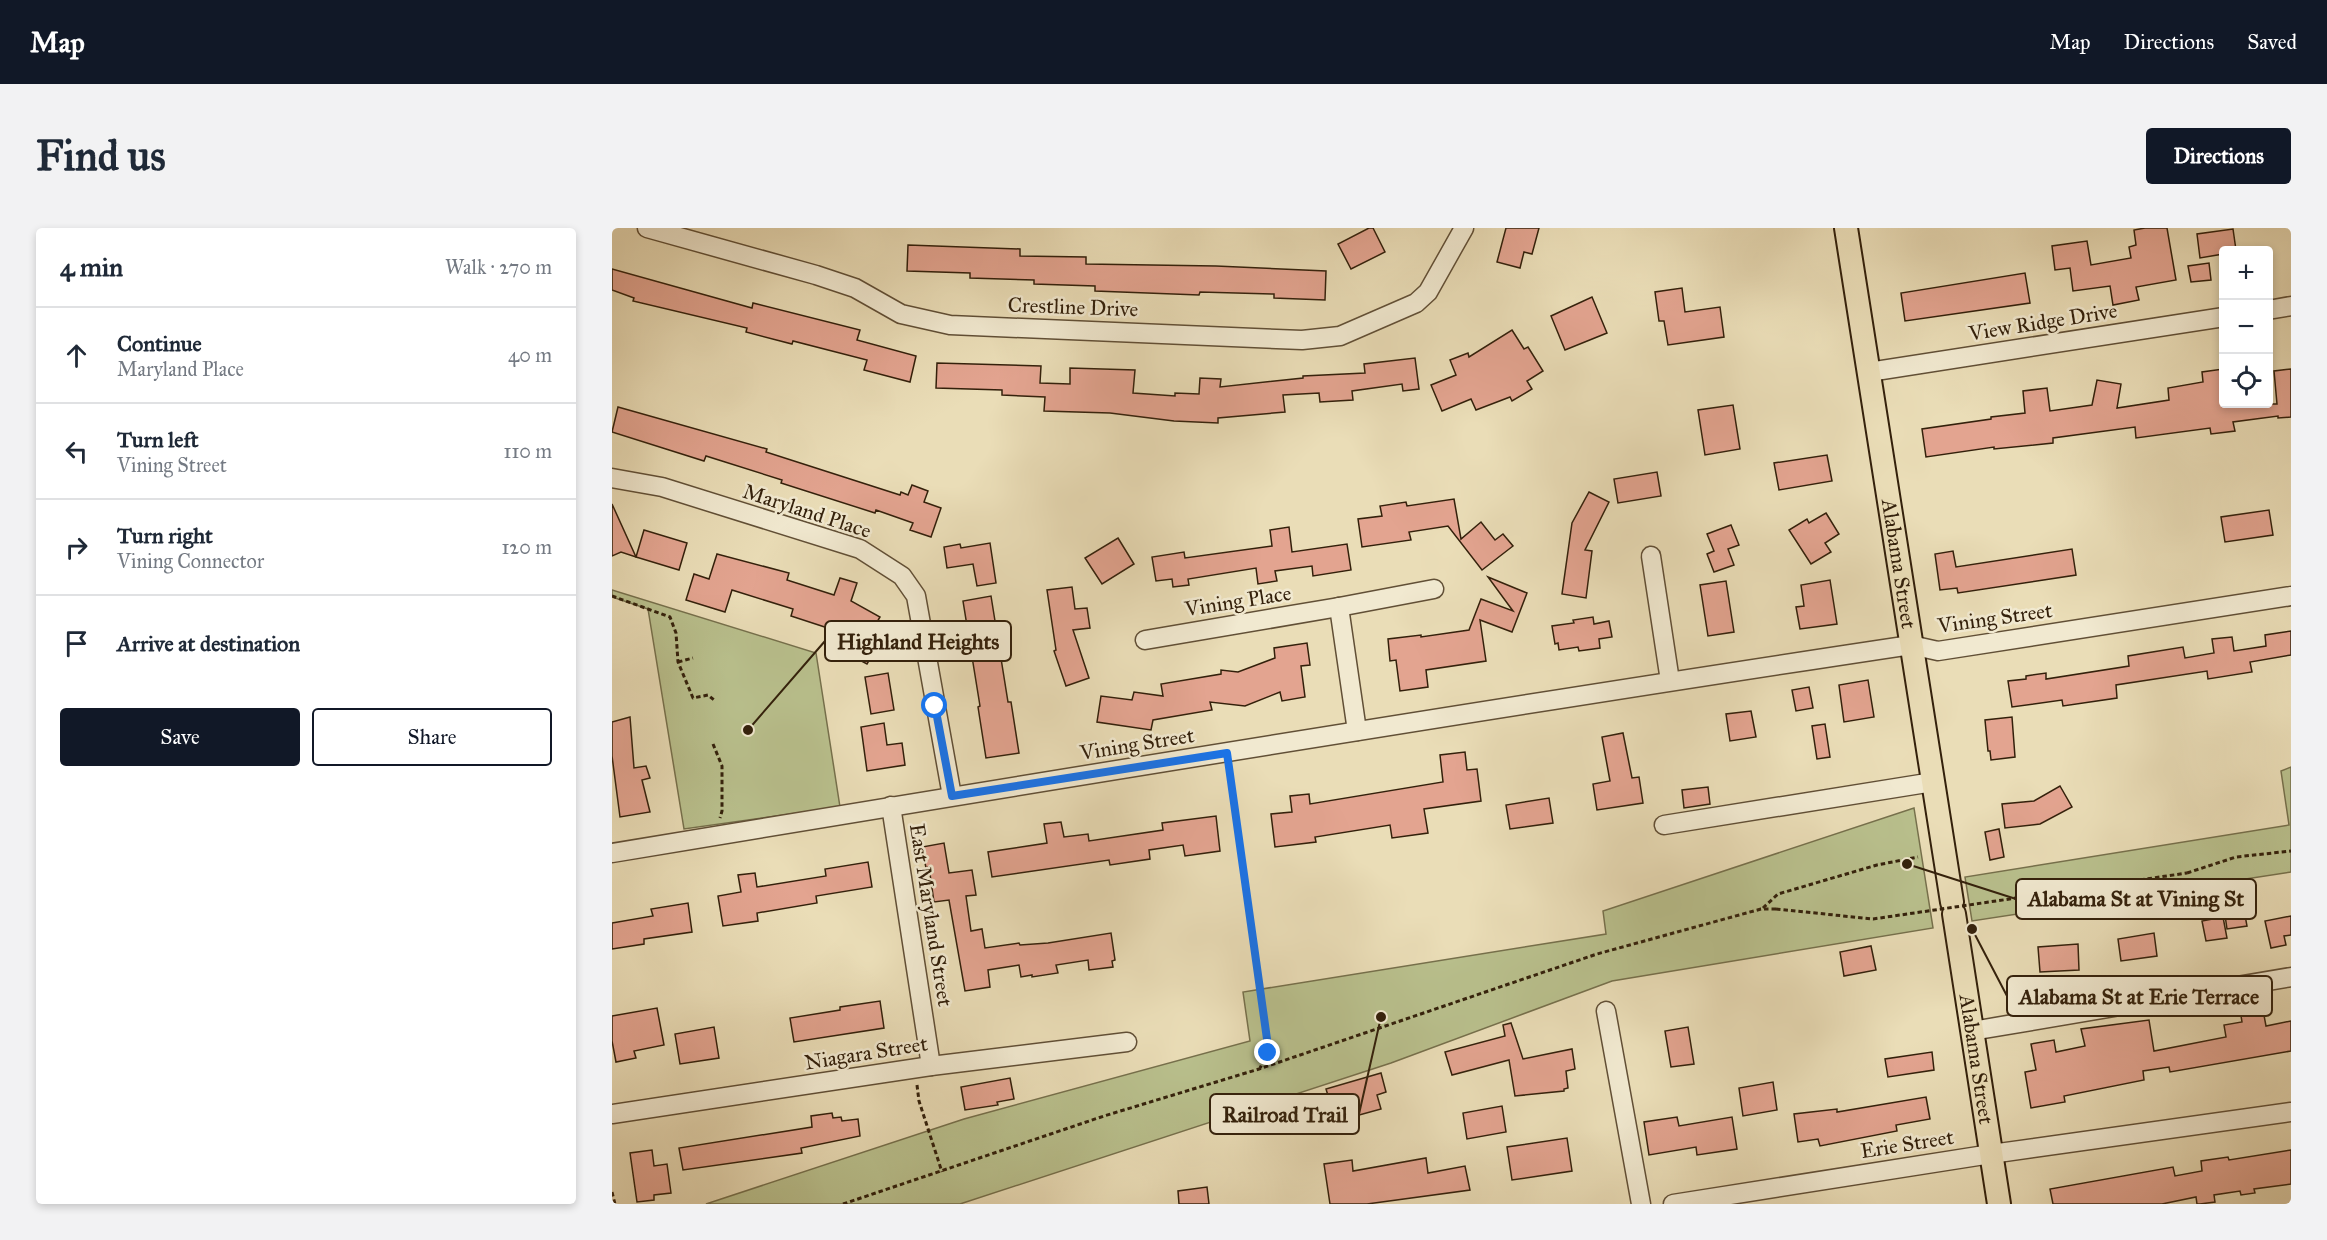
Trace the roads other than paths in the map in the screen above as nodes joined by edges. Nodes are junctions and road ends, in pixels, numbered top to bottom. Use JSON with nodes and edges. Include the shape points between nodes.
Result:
{"nodes":[{"id":1,"x":647,"y":228,"type":"edge"},
{"id":2,"x":1464,"y":228,"type":"edge"},
{"id":3,"x":1846,"y":228,"type":"edge"},
{"id":4,"x":2291,"y":306,"type":"edge"},
{"id":5,"x":2273,"y":309,"type":"edge"},
{"id":6,"x":2219,"y":318,"type":"edge"},
{"id":7,"x":1869,"y":372,"type":"junction"},
{"id":8,"x":612,"y":478,"type":"edge"},
{"id":9,"x":1651,"y":556,"type":"dead end"},
{"id":10,"x":1434,"y":589,"type":"dead end"},
{"id":11,"x":2291,"y":596,"type":"edge"},
{"id":12,"x":1339,"y":608,"type":"junction"},
{"id":13,"x":1145,"y":640,"type":"dead end"},
{"id":14,"x":1911,"y":645,"type":"junction"},
{"id":15,"x":1670,"y":681,"type":"junction"},
{"id":16,"x":1357,"y":731,"type":"junction"},
{"id":17,"x":1933,"y":782,"type":"junction"},
{"id":18,"x":952,"y":796,"type":"junction"},
{"id":19,"x":891,"y":806,"type":"junction"},
{"id":20,"x":1664,"y":825,"type":"dead end"},
{"id":21,"x":612,"y":853,"type":"edge"},
{"id":22,"x":2291,"y":977,"type":"edge"},
{"id":23,"x":1606,"y":1011,"type":"dead end"},
{"id":24,"x":1972,"y":1031,"type":"junction"},
{"id":25,"x":1127,"y":1042,"type":"dead end"},
{"id":26,"x":923,"y":1067,"type":"junction"},
{"id":27,"x":2291,"y":1112,"type":"edge"},
{"id":28,"x":612,"y":1114,"type":"edge"},
{"id":29,"x":1991,"y":1154,"type":"junction"},
{"id":30,"x":1641,"y":1204,"type":"edge"},
{"id":31,"x":1673,"y":1204,"type":"edge"},
{"id":32,"x":1999,"y":1204,"type":"edge"}],
"edges":[{"from":1,"to":2,"type":"street","name":"Crestline Drive","via":[[816,275],[855,288],[901,314],[950,325],[1302,340],[1340,336],[1416,303],[1428,292]]},
{"from":3,"to":7,"type":"main road","name":"Alabama Street"},
{"from":4,"to":5,"type":"street"},
{"from":6,"to":7,"type":"street","name":"View Ridge Drive"},
{"from":7,"to":14,"type":"main road","name":"Alabama Street"},
{"from":8,"to":18,"type":"street","name":"Maryland Place","via":[[662,487],[860,549],[902,576],[918,608]]},
{"from":9,"to":15,"type":"street"},
{"from":10,"to":12,"type":"street","name":"Vining Place"},
{"from":11,"to":14,"type":"street","name":"Vining Street","via":[[1938,651]]},
{"from":12,"to":13,"type":"street","name":"Vining Place"},
{"from":12,"to":16,"type":"street"},
{"from":14,"to":15,"type":"street","name":"Vining Street"},
{"from":14,"to":17,"type":"main road","name":"Alabama Street"},
{"from":15,"to":16,"type":"street","name":"Vining Street"},
{"from":16,"to":18,"type":"street","name":"Vining Street"},
{"from":17,"to":20,"type":"street"},
{"from":17,"to":24,"type":"main road","name":"Alabama Street"},
{"from":18,"to":19,"type":"street","name":"Vining Street"},
{"from":19,"to":21,"type":"street","name":"Vining Street"},
{"from":19,"to":26,"type":"street","name":"East Maryland Street"},
{"from":22,"to":24,"type":"street"},
{"from":23,"to":30,"type":"street"},
{"from":24,"to":29,"type":"main road","name":"Alabama Street"},
{"from":25,"to":26,"type":"street","name":"Niagara Street"},
{"from":26,"to":28,"type":"street","name":"Niagara Street"},
{"from":27,"to":29,"type":"street","name":"Erie Street"},
{"from":29,"to":31,"type":"street","name":"Erie Street"},
{"from":29,"to":32,"type":"main road","name":"Alabama Street"}]}
